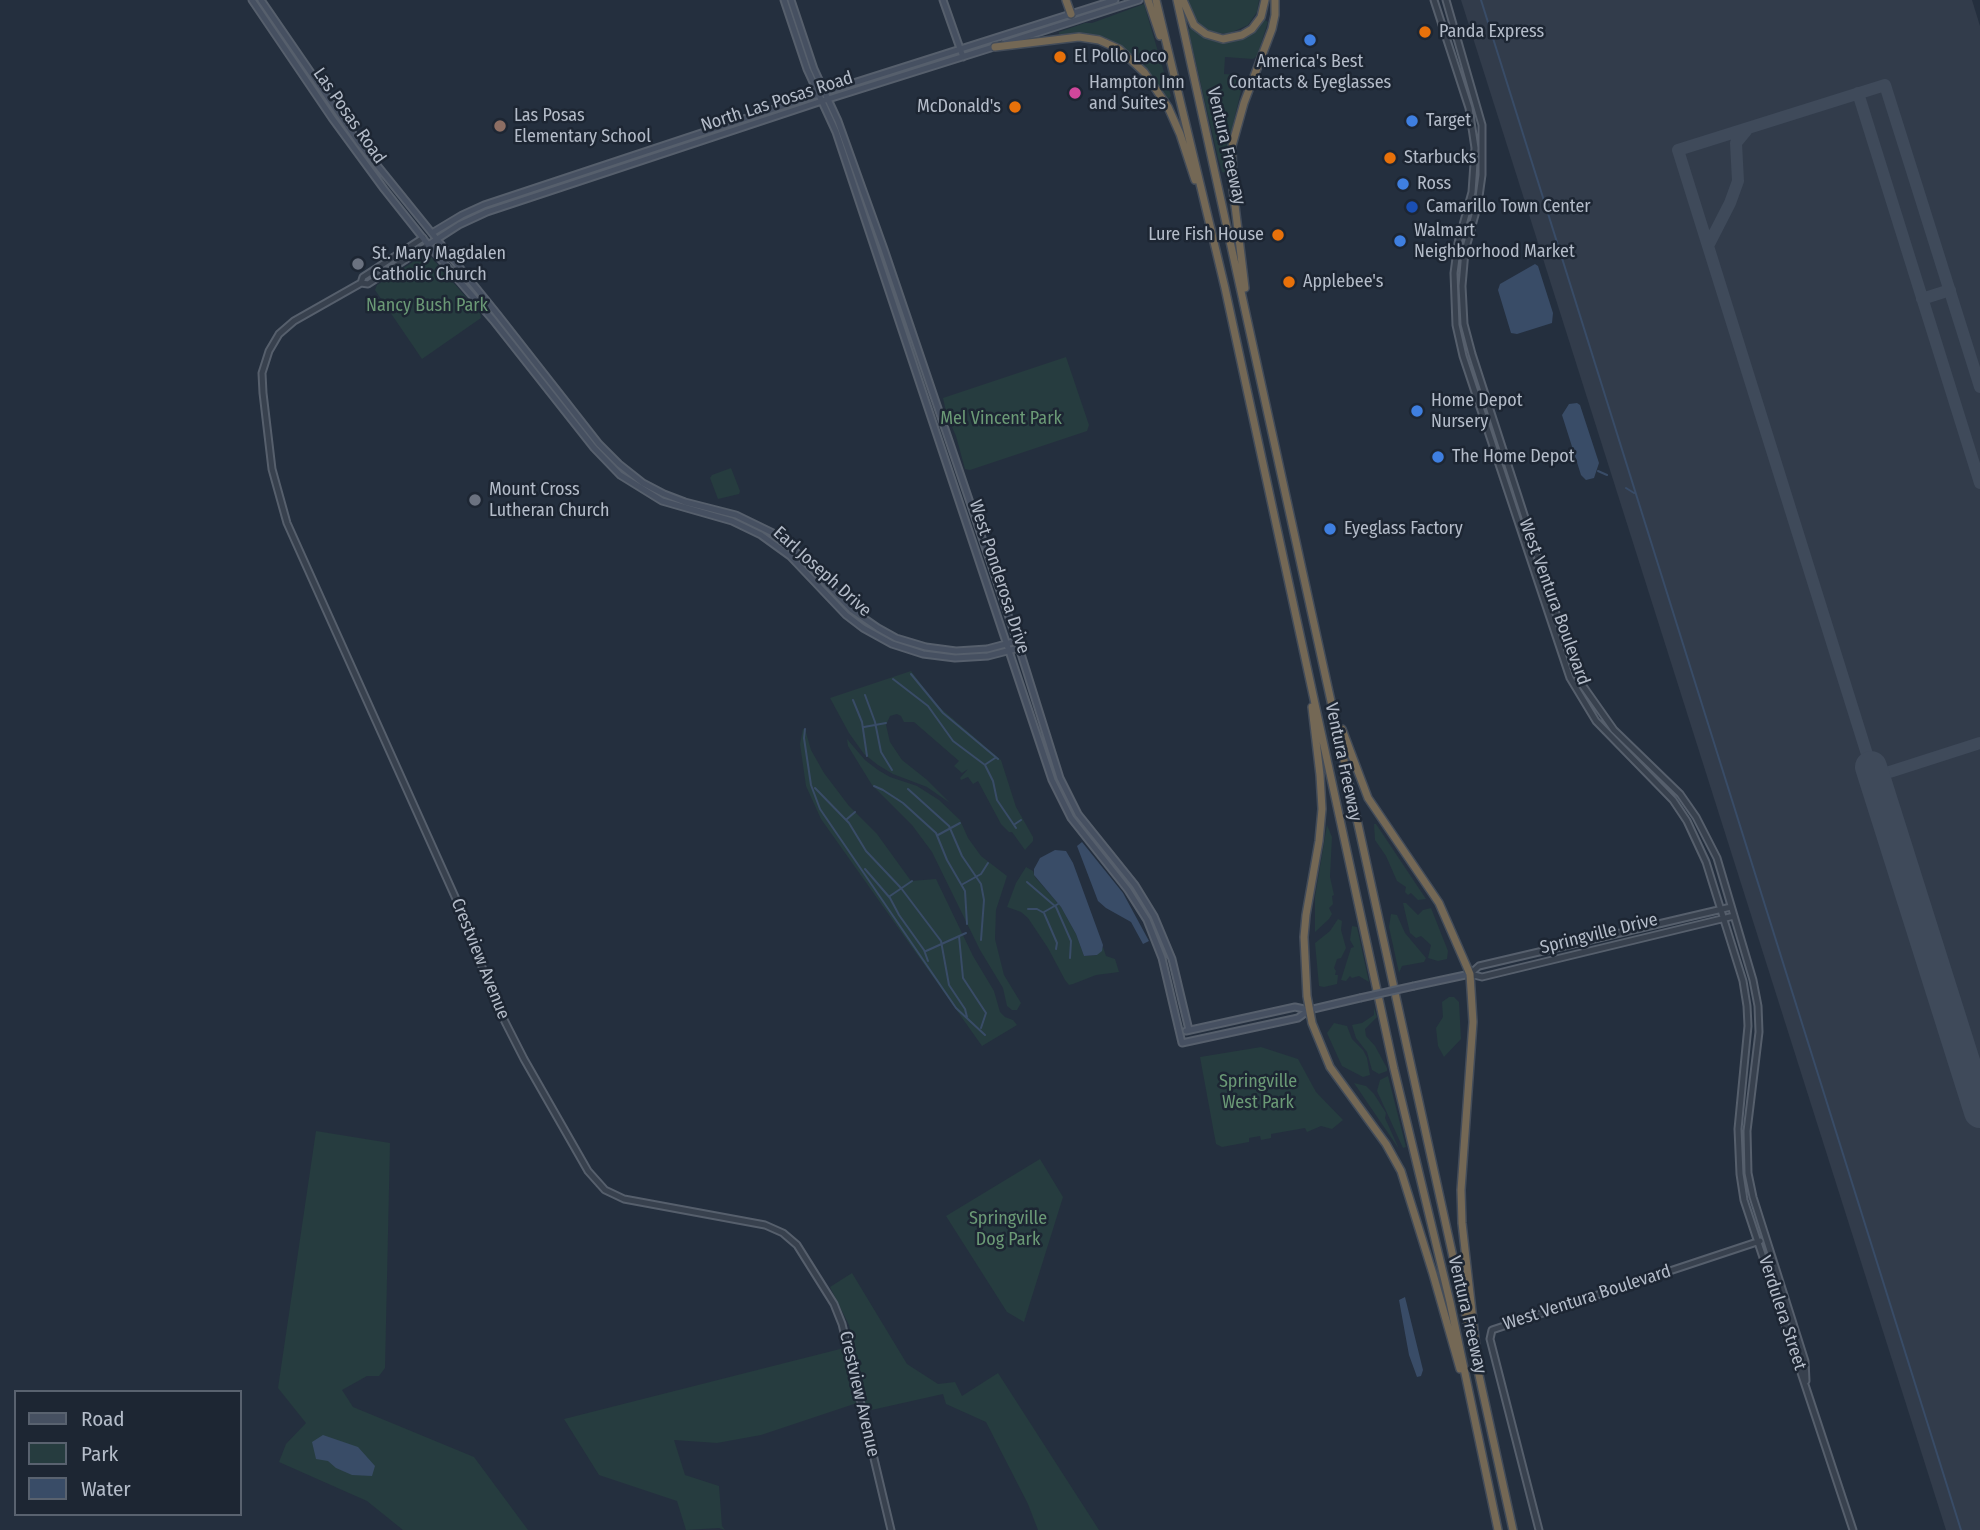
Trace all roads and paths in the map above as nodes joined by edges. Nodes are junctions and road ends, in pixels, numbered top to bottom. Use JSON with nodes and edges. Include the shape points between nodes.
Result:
{"nodes":[{"id":1,"x":252,"y":0,"type":"edge"},
{"id":2,"x":261,"y":0,"type":"edge"},
{"id":3,"x":784,"y":0,"type":"edge"},
{"id":4,"x":791,"y":0,"type":"edge"},
{"id":5,"x":943,"y":0,"type":"edge"},
{"id":6,"x":1066,"y":0,"type":"edge"},
{"id":7,"x":1115,"y":0,"type":"edge"},
{"id":8,"x":1139,"y":0,"type":"edge"},
{"id":9,"x":1148,"y":0,"type":"edge"},
{"id":10,"x":1156,"y":0,"type":"edge"},
{"id":11,"x":1177,"y":0,"type":"edge"},
{"id":12,"x":1183,"y":0,"type":"edge"},
{"id":13,"x":1265,"y":0,"type":"edge"},
{"id":14,"x":1275,"y":0,"type":"edge"},
{"id":15,"x":1434,"y":0,"type":"edge"},
{"id":16,"x":1447,"y":0,"type":"edge"},
{"id":17,"x":1072,"y":18,"type":"junction"},
{"id":18,"x":995,"y":47,"type":"junction"},
{"id":19,"x":960,"y":49,"type":"junction"},
{"id":20,"x":963,"y":57,"type":"junction"},
{"id":21,"x":1174,"y":77,"type":"junction"},
{"id":22,"x":822,"y":93,"type":"junction"},
{"id":23,"x":825,"y":100,"type":"junction"},
{"id":24,"x":778,"y":109,"type":"junction"},
{"id":25,"x":780,"y":116,"type":"junction"},
{"id":26,"x":611,"y":167,"type":"junction"},
{"id":27,"x":861,"y":183,"type":"junction"},
{"id":28,"x":854,"y":186,"type":"junction"},
{"id":29,"x":1210,"y":223,"type":"junction"},
{"id":30,"x":432,"y":233,"type":"junction"},
{"id":31,"x":423,"y":238,"type":"junction"},
{"id":32,"x":437,"y":239,"type":"junction"},
{"id":33,"x":428,"y":245,"type":"junction"},
{"id":34,"x":361,"y":283,"type":"junction"},
{"id":35,"x":1245,"y":303,"type":"junction"},
{"id":36,"x":904,"y":308,"type":"junction"},
{"id":37,"x":896,"y":311,"type":"junction"},
{"id":38,"x":635,"y":477,"type":"junction"},
{"id":39,"x":631,"y":483,"type":"junction"},
{"id":40,"x":793,"y":555,"type":"junction"},
{"id":41,"x":1018,"y":645,"type":"junction"},
{"id":42,"x":1008,"y":648,"type":"junction"},
{"id":43,"x":1312,"y":693,"type":"junction"},
{"id":44,"x":1330,"y":693,"type":"junction"},
{"id":45,"x":1080,"y":817,"type":"junction"},
{"id":46,"x":1071,"y":818,"type":"junction"},
{"id":47,"x":1076,"y":824,"type":"junction"},
{"id":48,"x":1731,"y":907,"type":"junction"},
{"id":49,"x":1721,"y":910,"type":"junction"},
{"id":50,"x":1154,"y":916,"type":"junction"},
{"id":51,"x":1734,"y":916,"type":"junction"},
{"id":52,"x":1724,"y":918,"type":"junction"},
{"id":53,"x":1147,"y":920,"type":"junction"},
{"id":54,"x":1470,"y":974,"type":"junction"},
{"id":55,"x":1309,"y":1010,"type":"junction"},
{"id":56,"x":1189,"y":1030,"type":"junction"},
{"id":57,"x":1180,"y":1033,"type":"junction"},
{"id":58,"x":1182,"y":1043,"type":"joint"},
{"id":59,"x":1767,"y":1240,"type":"junction"},
{"id":60,"x":1758,"y":1242,"type":"junction"},
{"id":61,"x":1475,"y":1354,"type":"junction"},
{"id":62,"x":1807,"y":1385,"type":"junction"},
{"id":63,"x":1480,"y":1445,"type":"junction"},
{"id":64,"x":891,"y":1530,"type":"edge"},
{"id":65,"x":1498,"y":1530,"type":"edge"},
{"id":66,"x":1513,"y":1530,"type":"edge"},
{"id":67,"x":1539,"y":1530,"type":"edge"},
{"id":68,"x":1853,"y":1530,"type":"edge"}],
"edges":[{"from":1,"to":31,"type":"main road","name":"Las Posas Road","via":[[345,136]]},
{"from":2,"to":30,"type":"main road","name":"Las Posas Road","via":[[360,144]]},
{"from":3,"to":22,"type":"main road","via":[[807,69]]},
{"from":4,"to":22,"type":"main road"},
{"from":5,"to":19,"type":"main road"},
{"from":6,"to":17,"type":"highway"},
{"from":7,"to":17,"type":"main road","name":"North Las Posas Road"},
{"from":8,"to":17,"type":"main road","name":"North Las Posas Road"},
{"from":9,"to":21,"type":"highway"},
{"from":10,"to":21,"type":"highway","name":"Ventura Freeway"},
{"from":11,"to":35,"type":"highway","name":"Ventura Freeway"},
{"from":12,"to":13,"type":"highway","via":[[1194,25],[1223,39],[1252,29],[1264,11]]},
{"from":14,"to":35,"type":"highway","via":[[1272,29],[1232,146]]},
{"from":15,"to":49,"type":"street","name":"West Ventura Boulevard","via":[[1474,137],[1473,184],[1453,286],[1456,326],[1470,380],[1570,678],[1596,721],[1687,821]]},
{"from":16,"to":48,"type":"street","name":"West Ventura Boulevard","via":[[1482,125],[1482,175],[1462,286],[1464,324],[1481,386],[1577,674],[1609,723],[1667,779],[1696,817],[1717,858]]},
{"from":17,"to":18,"type":"main road","name":"North Las Posas Road"},
{"from":17,"to":19,"type":"main road","name":"North Las Posas Road"},
{"from":18,"to":20,"type":"main road","name":"North Las Posas Road"},
{"from":18,"to":29,"type":"highway","via":[[1079,37],[1100,40],[1126,54],[1154,84],[1175,119]]},
{"from":19,"to":20,"type":"main road"},
{"from":19,"to":22,"type":"main road","name":"North Las Posas Road"},
{"from":20,"to":23,"type":"main road","name":"North Las Posas Road"},
{"from":21,"to":29,"type":"highway","name":"Ventura Freeway"},
{"from":22,"to":23,"type":"main road"},
{"from":22,"to":24,"type":"main road","name":"North Las Posas Road"},
{"from":23,"to":25,"type":"main road","name":"North Las Posas Road"},
{"from":23,"to":27,"type":"main road","name":"West Ponderosa Drive"},
{"from":23,"to":28,"type":"main road","name":"West Ponderosa Drive"},
{"from":24,"to":25,"type":"main road"},
{"from":24,"to":26,"type":"main road","name":"North Las Posas Road"},
{"from":25,"to":26,"type":"main road","name":"North Las Posas Road"},
{"from":26,"to":30,"type":"main road","name":"North Las Posas Road","via":[[477,208]]},
{"from":26,"to":32,"type":"main road","name":"North Las Posas Road","via":[[487,212]]},
{"from":27,"to":28,"type":"main road"},
{"from":27,"to":36,"type":"main road","name":"West Ponderosa Drive"},
{"from":28,"to":37,"type":"main road","name":"West Ponderosa Drive"},
{"from":29,"to":43,"type":"highway","name":"Ventura Freeway"},
{"from":30,"to":31,"type":"main road","name":"North Las Posas Road"},
{"from":30,"to":32,"type":"main road","name":"Las Posas Road"},
{"from":31,"to":33,"type":"main road","name":"Las Posas Road"},
{"from":31,"to":34,"type":"street","name":"Crestview Avenue","via":[[363,277]]},
{"from":32,"to":33,"type":"main road","name":"North Las Posas Road"},
{"from":32,"to":38,"type":"main road","name":"Earl Joseph Drive","via":[[599,444]]},
{"from":33,"to":34,"type":"street","name":"Crestview Avenue","via":[[368,284]]},
{"from":33,"to":39,"type":"main road","name":"Earl Joseph Drive","via":[[594,448]]},
{"from":34,"to":64,"type":"street","name":"Crestview Avenue","via":[[286,327],[272,344],[264,365],[269,451],[290,532],[456,899],[497,1006],[588,1171],[605,1189],[624,1199],[765,1225],[797,1245],[842,1324]]},
{"from":35,"to":44,"type":"highway","name":"Ventura Freeway"},
{"from":36,"to":37,"type":"main road"},
{"from":36,"to":41,"type":"main road","name":"West Ponderosa Drive"},
{"from":37,"to":42,"type":"main road","name":"West Ponderosa Drive"},
{"from":38,"to":39,"type":"main road"},
{"from":38,"to":40,"type":"main road","name":"Earl Joseph Drive","via":[[674,498],[746,519],[773,533]]},
{"from":39,"to":40,"type":"main road","name":"Earl Joseph Drive","via":[[671,505],[750,528]]},
{"from":40,"to":42,"type":"main road","name":"Earl Joseph Drive","via":[[852,610],[896,638],[956,651]]},
{"from":41,"to":42,"type":"main road","name":"Earl Joseph Drive"},
{"from":41,"to":45,"type":"main road","name":"West Ponderosa Drive","via":[[1060,778]]},
{"from":42,"to":46,"type":"main road","name":"West Ponderosa Drive","via":[[1052,780]]},
{"from":43,"to":55,"type":"highway","via":[[1322,809],[1304,937]]},
{"from":43,"to":63,"type":"highway","name":"Ventura Freeway"},
{"from":44,"to":54,"type":"highway","via":[[1368,798],[1439,903]]},
{"from":44,"to":61,"type":"highway","name":"Ventura Freeway"},
{"from":45,"to":46,"type":"main road"},
{"from":45,"to":47,"type":"main road"},
{"from":45,"to":50,"type":"main road","name":"West Ponderosa Drive"},
{"from":46,"to":47,"type":"main road","name":"West Ponderosa Drive"},
{"from":47,"to":53,"type":"main road","name":"West Ponderosa Drive"},
{"from":48,"to":49,"type":"street","name":"Springville Drive"},
{"from":48,"to":51,"type":"street","name":"West Ventura Boulevard"},
{"from":49,"to":52,"type":"street","name":"West Ventura Boulevard"},
{"from":49,"to":54,"type":"street","name":"Springville Drive","via":[[1479,966]]},
{"from":50,"to":53,"type":"main road"},
{"from":50,"to":56,"type":"main road","name":"West Ponderosa Drive","via":[[1172,959]]},
{"from":51,"to":52,"type":"street","name":"Springville Drive"},
{"from":51,"to":59,"type":"street","name":"West Ventura Boulevard","via":[[1758,1006],[1747,1152],[1753,1197]]},
{"from":52,"to":54,"type":"street","name":"Springville Drive","via":[[1482,977]]},
{"from":52,"to":60,"type":"street","name":"West Ventura Boulevard","via":[[1747,1006],[1738,1152],[1744,1200]]},
{"from":53,"to":57,"type":"main road","name":"West Ponderosa Drive","via":[[1162,958]]},
{"from":54,"to":55,"type":"main road","name":"Springville Drive","bridge":true},
{"from":54,"to":61,"type":"highway","via":[[1473,1022],[1461,1190]]},
{"from":55,"to":56,"type":"main road","name":"Springville Drive","via":[[1295,1007]]},
{"from":55,"to":58,"type":"main road","name":"Springville Drive","via":[[1298,1018]]},
{"from":55,"to":63,"type":"highway","via":[[1331,1067],[1386,1144],[1405,1182]]},
{"from":56,"to":57,"type":"main road","name":"Springville Drive"},
{"from":57,"to":58,"type":"main road","name":"West Ponderosa Drive"},
{"from":59,"to":60,"type":"street","name":"West Ventura Boulevard"},
{"from":59,"to":62,"type":"street","name":"Verdulera Street","via":[[1805,1362]]},
{"from":60,"to":62,"type":"street","name":"Verdulera Street"},
{"from":60,"to":67,"type":"street","name":"West Ventura Boulevard","via":[[1492,1330],[1490,1339]]},
{"from":61,"to":66,"type":"highway","name":"Ventura Freeway"},
{"from":62,"to":68,"type":"street","name":"Verdulera Street"},
{"from":63,"to":65,"type":"highway","name":"Ventura Freeway"}]}
